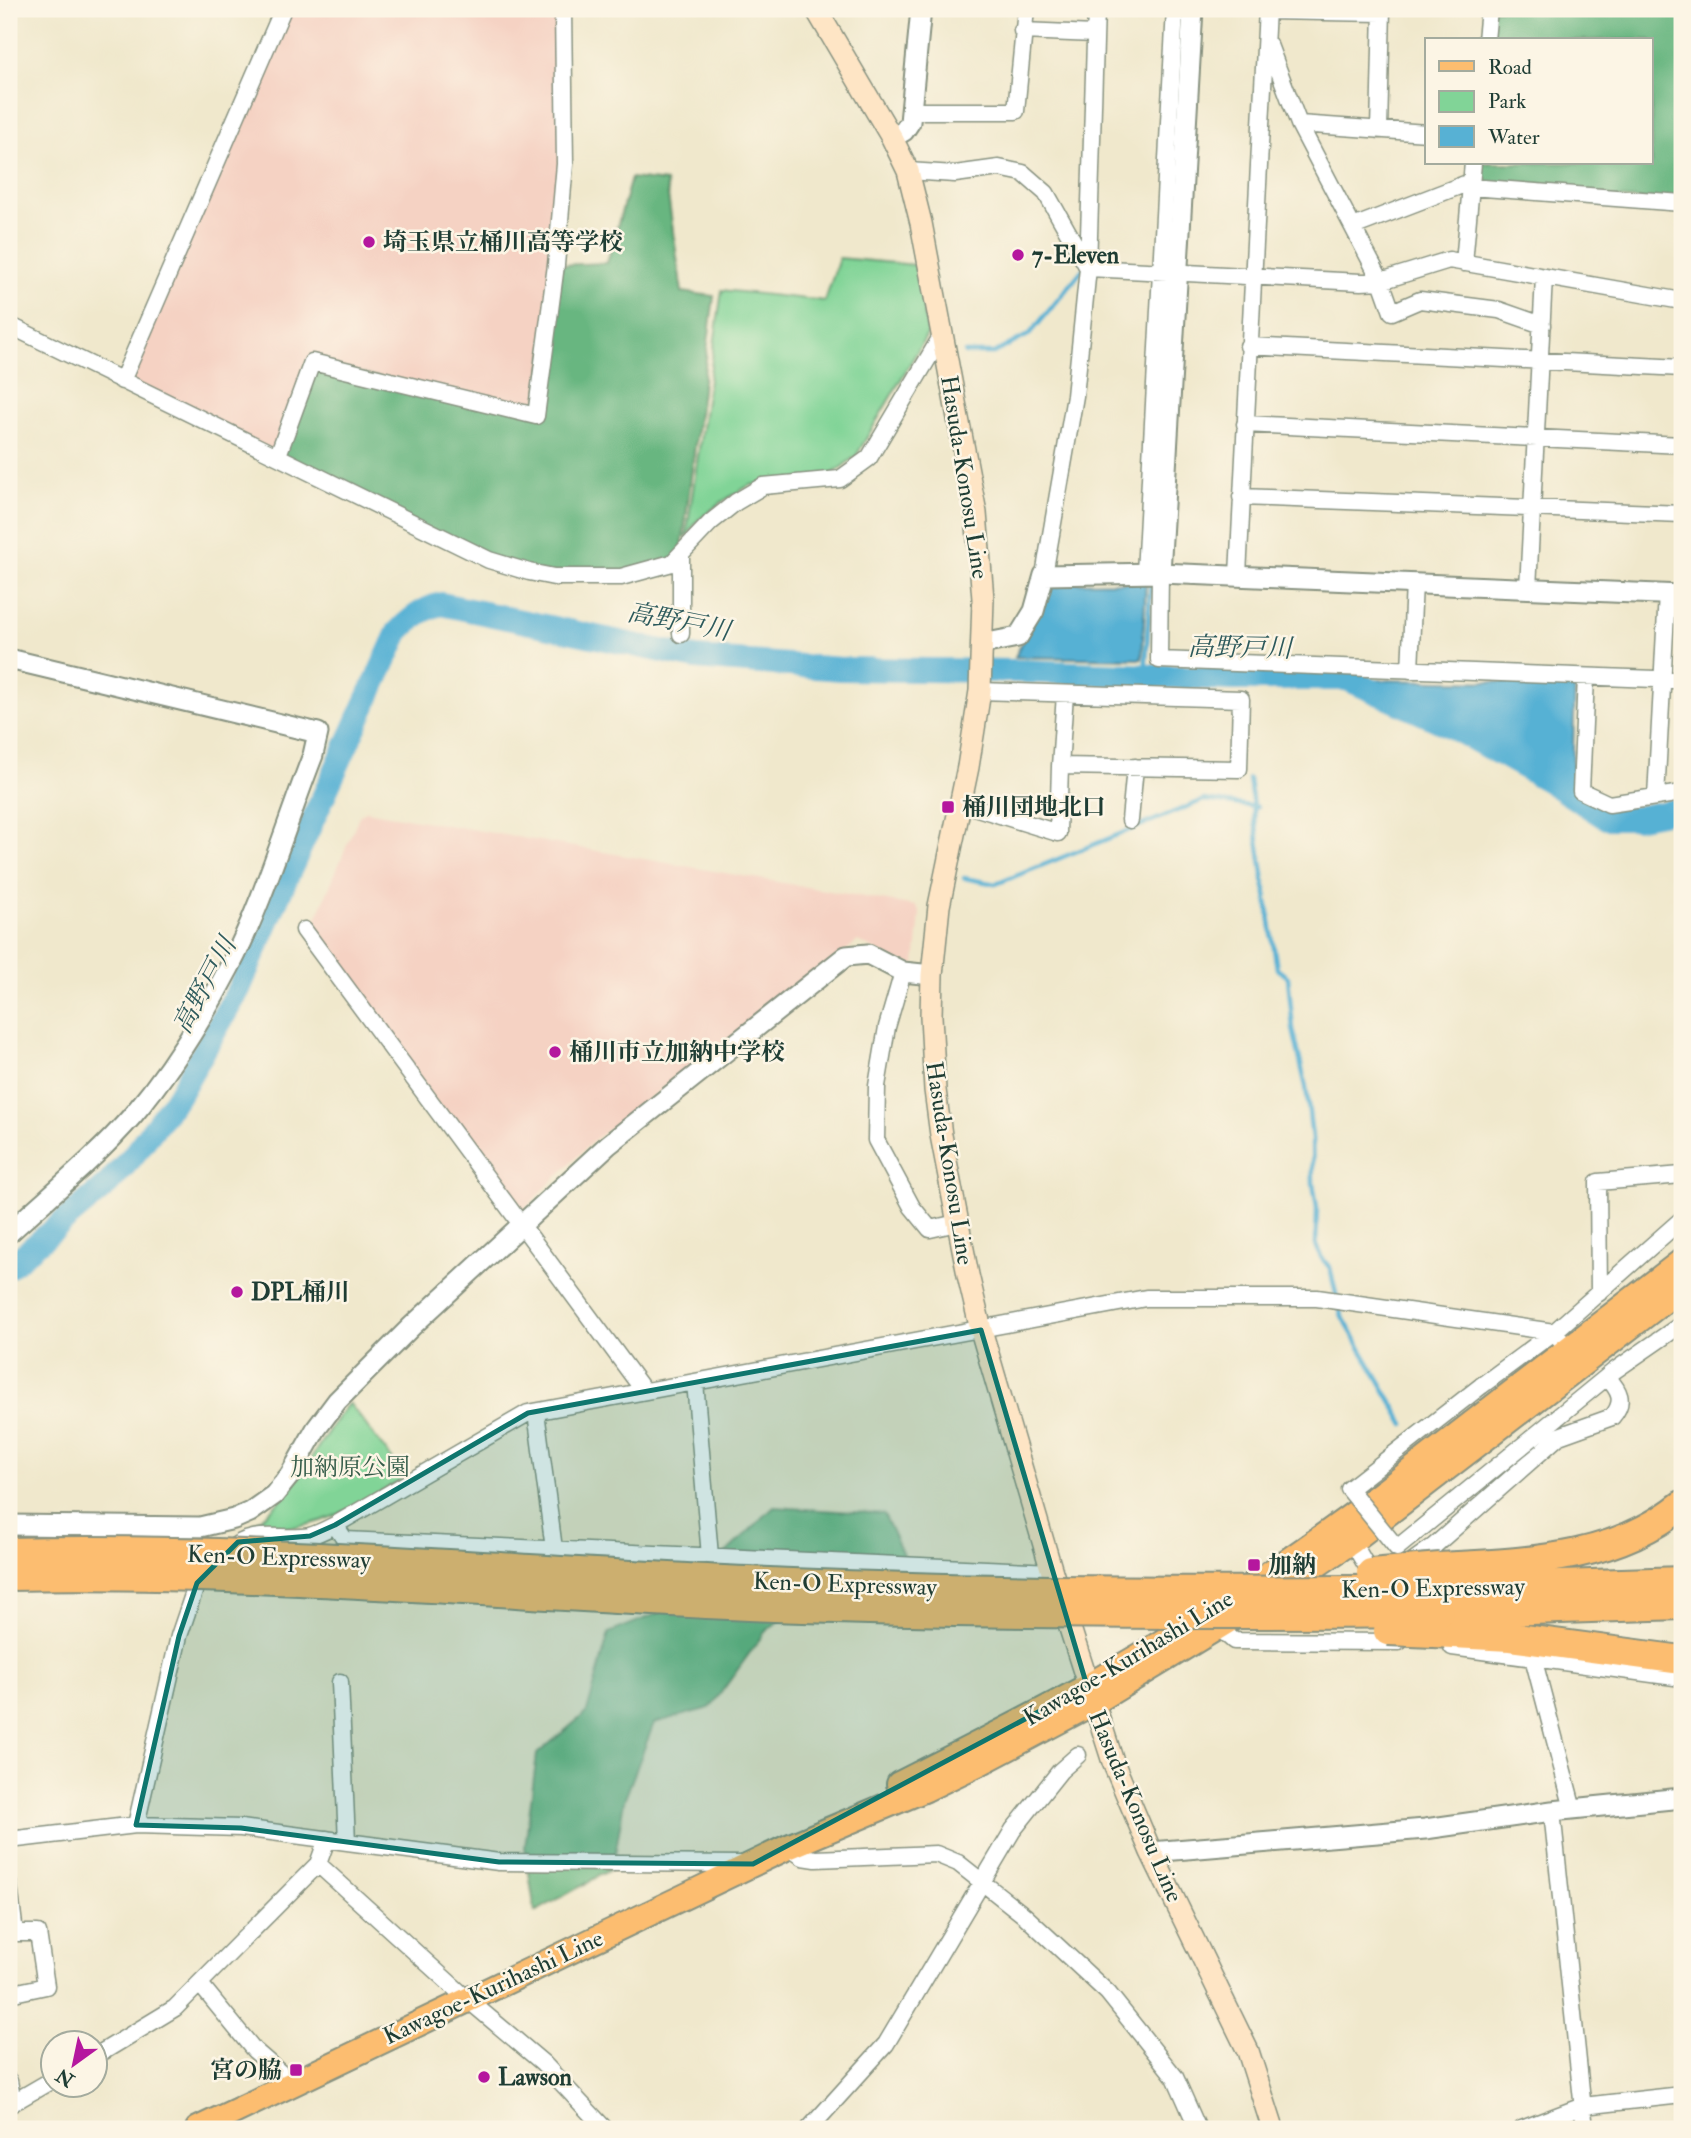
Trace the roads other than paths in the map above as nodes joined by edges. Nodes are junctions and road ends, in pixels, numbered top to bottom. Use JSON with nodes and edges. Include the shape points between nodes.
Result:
{"nodes":[{"id":1,"x":283,"y":9,"type":"edge"},
{"id":2,"x":563,"y":9,"type":"edge"},
{"id":3,"x":816,"y":9,"type":"edge"},
{"id":4,"x":921,"y":9,"type":"edge"},
{"id":5,"x":1026,"y":9,"type":"edge"},
{"id":6,"x":1096,"y":9,"type":"edge"},
{"id":7,"x":1175,"y":9,"type":"edge"},
{"id":8,"x":1193,"y":9,"type":"edge"},
{"id":9,"x":1489,"y":9,"type":"edge"},
{"id":10,"x":1267,"y":10,"type":"edge"},
{"id":11,"x":1382,"y":11,"type":"edge"},
{"id":12,"x":1022,"y":31,"type":"junction"},
{"id":13,"x":1094,"y":34,"type":"junction"},
{"id":14,"x":1486,"y":38,"type":"edge"},
{"id":15,"x":1266,"y":39,"type":"junction"},
{"id":16,"x":913,"y":111,"type":"junction"},
{"id":17,"x":1299,"y":124,"type":"junction"},
{"id":18,"x":1379,"y":130,"type":"junction"},
{"id":19,"x":1425,"y":133,"type":"edge"},
{"id":20,"x":892,"y":138,"type":"junction"},
{"id":21,"x":1473,"y":164,"type":"edge"},
{"id":22,"x":908,"y":171,"type":"junction"},
{"id":23,"x":1470,"y":184,"type":"junction"},
{"id":24,"x":1682,"y":203,"type":"edge"},
{"id":25,"x":1353,"y":226,"type":"junction"},
{"id":26,"x":1464,"y":263,"type":"junction"},
{"id":27,"x":1088,"y":268,"type":"junction"},
{"id":28,"x":1169,"y":272,"type":"junction"},
{"id":29,"x":1252,"y":276,"type":"junction"},
{"id":30,"x":1544,"y":277,"type":"junction"},
{"id":31,"x":1381,"y":281,"type":"junction"},
{"id":32,"x":1682,"y":301,"type":"edge"},
{"id":33,"x":9,"y":325,"type":"edge"},
{"id":34,"x":1542,"y":325,"type":"junction"},
{"id":35,"x":942,"y":335,"type":"junction"},
{"id":36,"x":1248,"y":346,"type":"junction"},
{"id":37,"x":1540,"y":361,"type":"junction"},
{"id":38,"x":1682,"y":368,"type":"edge"},
{"id":39,"x":122,"y":381,"type":"junction"},
{"id":40,"x":1245,"y":424,"type":"junction"},
{"id":41,"x":1536,"y":438,"type":"junction"},
{"id":42,"x":1682,"y":445,"type":"edge"},
{"id":43,"x":278,"y":455,"type":"junction"},
{"id":44,"x":1241,"y":497,"type":"junction"},
{"id":45,"x":1532,"y":508,"type":"junction"},
{"id":46,"x":1682,"y":514,"type":"edge"},
{"id":47,"x":681,"y":556,"type":"junction"},
{"id":48,"x":1152,"y":573,"type":"junction"},
{"id":49,"x":1044,"y":575,"type":"junction"},
{"id":50,"x":1238,"y":575,"type":"junction"},
{"id":51,"x":1413,"y":583,"type":"junction"},
{"id":52,"x":1528,"y":588,"type":"junction"},
{"id":53,"x":1675,"y":595,"type":"edge"},
{"id":54,"x":681,"y":634,"type":"dead end"},
{"id":55,"x":982,"y":644,"type":"junction"},
{"id":56,"x":9,"y":659,"type":"edge"},
{"id":57,"x":1410,"y":670,"type":"junction"},
{"id":58,"x":1587,"y":677,"type":"junction"},
{"id":59,"x":1662,"y":680,"type":"junction"},
{"id":60,"x":1682,"y":680,"type":"edge"},
{"id":61,"x":980,"y":691,"type":"junction"},
{"id":62,"x":1065,"y":694,"type":"junction"},
{"id":63,"x":1060,"y":766,"type":"junction"},
{"id":64,"x":1135,"y":767,"type":"junction"},
{"id":65,"x":1682,"y":793,"type":"edge"},
{"id":66,"x":1656,"y":797,"type":"junction"},
{"id":67,"x":961,"y":803,"type":"junction"},
{"id":68,"x":1130,"y":820,"type":"dead end"},
{"id":69,"x":304,"y":930,"type":"dead end"},
{"id":70,"x":903,"y":972,"type":"junction"},
{"id":71,"x":932,"y":975,"type":"junction"},
{"id":72,"x":1682,"y":1175,"type":"edge"},
{"id":73,"x":1682,"y":1219,"type":"edge"},
{"id":74,"x":957,"y":1223,"type":"junction"},
{"id":75,"x":11,"y":1226,"type":"edge"},
{"id":76,"x":522,"y":1227,"type":"junction"},
{"id":77,"x":1682,"y":1261,"type":"edge"},
{"id":78,"x":1682,"y":1287,"type":"edge"},
{"id":79,"x":1598,"y":1293,"type":"junction"},
{"id":80,"x":1682,"y":1324,"type":"edge"},
{"id":81,"x":981,"y":1330,"type":"junction"},
{"id":82,"x":1562,"y":1341,"type":"junction"},
{"id":83,"x":1607,"y":1377,"type":"junction"},
{"id":84,"x":695,"y":1382,"type":"junction"},
{"id":85,"x":644,"y":1391,"type":"junction"},
{"id":86,"x":536,"y":1412,"type":"junction"},
{"id":87,"x":1682,"y":1505,"type":"edge"},
{"id":88,"x":9,"y":1525,"type":"edge"},
{"id":89,"x":335,"y":1525,"type":"junction"},
{"id":90,"x":1352,"y":1541,"type":"junction"},
{"id":91,"x":554,"y":1549,"type":"junction"},
{"id":92,"x":9,"y":1552,"type":"edge"},
{"id":93,"x":710,"y":1556,"type":"junction"},
{"id":94,"x":1052,"y":1572,"type":"junction"},
{"id":95,"x":1371,"y":1574,"type":"junction"},
{"id":96,"x":9,"y":1576,"type":"edge"},
{"id":97,"x":1682,"y":1581,"type":"edge"},
{"id":98,"x":1438,"y":1600,"type":"junction"},
{"id":99,"x":1153,"y":1603,"type":"junction"},
{"id":100,"x":1682,"y":1605,"type":"edge"},
{"id":101,"x":1218,"y":1628,"type":"junction"},
{"id":102,"x":1378,"y":1641,"type":"junction"},
{"id":103,"x":1537,"y":1658,"type":"junction"},
{"id":104,"x":1682,"y":1660,"type":"edge"},
{"id":105,"x":1682,"y":1678,"type":"edge"},
{"id":106,"x":340,"y":1682,"type":"dead end"},
{"id":107,"x":1090,"y":1695,"type":"junction"},
{"id":108,"x":1078,"y":1755,"type":"dead end"},
{"id":109,"x":1682,"y":1798,"type":"edge"},
{"id":110,"x":1573,"y":1809,"type":"junction"},
{"id":111,"x":1552,"y":1811,"type":"junction"},
{"id":112,"x":136,"y":1825,"type":"junction"},
{"id":113,"x":327,"y":1839,"type":"junction"},
{"id":114,"x":9,"y":1840,"type":"edge"},
{"id":115,"x":347,"y":1842,"type":"junction"},
{"id":116,"x":788,"y":1847,"type":"junction"},
{"id":117,"x":1151,"y":1852,"type":"junction"},
{"id":118,"x":318,"y":1864,"type":"junction"},
{"id":119,"x":753,"y":1864,"type":"junction"},
{"id":120,"x":982,"y":1882,"type":"junction"},
{"id":121,"x":9,"y":1885,"type":"edge"},
{"id":122,"x":200,"y":1984,"type":"junction"},
{"id":123,"x":9,"y":1994,"type":"edge"},
{"id":124,"x":467,"y":1999,"type":"junction"},
{"id":125,"x":108,"y":2049,"type":"edge"},
{"id":126,"x":9,"y":2081,"type":"edge"},
{"id":127,"x":292,"y":2083,"type":"junction"},
{"id":128,"x":38,"y":2088,"type":"edge"},
{"id":129,"x":1682,"y":2095,"type":"edge"},
{"id":130,"x":11,"y":2104,"type":"edge"},
{"id":131,"x":1583,"y":2106,"type":"junction"},
{"id":132,"x":198,"y":2129,"type":"edge"},
{"id":133,"x":605,"y":2129,"type":"edge"},
{"id":134,"x":809,"y":2129,"type":"edge"},
{"id":135,"x":1198,"y":2129,"type":"edge"},
{"id":136,"x":1273,"y":2129,"type":"edge"},
{"id":137,"x":1522,"y":2129,"type":"edge"},
{"id":138,"x":1585,"y":2129,"type":"edge"}],
"edges":[{"from":1,"to":39,"type":"street"},
{"from":2,"to":43,"type":"street","via":[[565,164],[536,416],[312,362]]},
{"from":3,"to":20,"type":"main road","name":"Hasuda-Konosu Line"},
{"from":4,"to":16,"type":"street"},
{"from":5,"to":12,"type":"street"},
{"from":6,"to":13,"type":"street"},
{"from":7,"to":28,"type":"street"},
{"from":8,"to":28,"type":"street"},
{"from":9,"to":14,"type":"street"},
{"from":10,"to":11,"type":"street"},
{"from":10,"to":15,"type":"street"},
{"from":11,"to":18,"type":"street"},
{"from":12,"to":13,"type":"street"},
{"from":12,"to":16,"type":"street","via":[[1016,111]]},
{"from":13,"to":27,"type":"street"},
{"from":15,"to":17,"type":"street"},
{"from":15,"to":29,"type":"street"},
{"from":16,"to":20,"type":"street","via":[[911,122]]},
{"from":17,"to":18,"type":"street"},
{"from":17,"to":25,"type":"street"},
{"from":18,"to":19,"type":"street"},
{"from":20,"to":22,"type":"main road","name":"Hasuda-Konosu Line"},
{"from":21,"to":23,"type":"street"},
{"from":22,"to":27,"type":"street","via":[[955,174],[999,168],[1023,173],[1046,193]]},
{"from":22,"to":35,"type":"main road","name":"Hasuda-Konosu Line"},
{"from":23,"to":24,"type":"street"},
{"from":23,"to":25,"type":"street"},
{"from":23,"to":26,"type":"street"},
{"from":25,"to":31,"type":"street"},
{"from":26,"to":30,"type":"street"},
{"from":26,"to":31,"type":"street","via":[[1449,260]]},
{"from":27,"to":28,"type":"street"},
{"from":27,"to":49,"type":"street","via":[[1075,397]]},
{"from":28,"to":29,"type":"street"},
{"from":28,"to":48,"type":"street"},
{"from":29,"to":31,"type":"street"},
{"from":29,"to":36,"type":"street"},
{"from":30,"to":32,"type":"street"},
{"from":30,"to":34,"type":"street"},
{"from":31,"to":34,"type":"street","via":[[1392,312],[1420,300],[1499,310]]},
{"from":33,"to":39,"type":"street"},
{"from":34,"to":37,"type":"street"},
{"from":35,"to":47,"type":"street","via":[[869,458],[840,479],[763,486],[711,522]]},
{"from":35,"to":55,"type":"main road","name":"Hasuda-Konosu Line","via":[[976,513]]},
{"from":36,"to":37,"type":"street"},
{"from":36,"to":40,"type":"street"},
{"from":37,"to":38,"type":"street"},
{"from":37,"to":41,"type":"street"},
{"from":39,"to":43,"type":"street"},
{"from":40,"to":41,"type":"street"},
{"from":40,"to":44,"type":"street"},
{"from":41,"to":42,"type":"street"},
{"from":41,"to":45,"type":"street"},
{"from":43,"to":47,"type":"street","via":[[489,560],[529,572],[554,577],[621,577],[672,564]]},
{"from":44,"to":45,"type":"street"},
{"from":44,"to":50,"type":"street"},
{"from":45,"to":46,"type":"street"},
{"from":45,"to":52,"type":"street"},
{"from":47,"to":54,"type":"street"},
{"from":48,"to":49,"type":"street"},
{"from":48,"to":50,"type":"street"},
{"from":48,"to":57,"type":"street","via":[[1159,660]]},
{"from":49,"to":55,"type":"street","via":[[1034,611],[1018,637]]},
{"from":50,"to":51,"type":"street"},
{"from":51,"to":52,"type":"street"},
{"from":51,"to":57,"type":"street"},
{"from":52,"to":53,"type":"street"},
{"from":53,"to":59,"type":"street"},
{"from":55,"to":61,"type":"main road","name":"Hasuda-Konosu Line"},
{"from":56,"to":75,"type":"street","via":[[318,733],[229,967],[168,1071],[81,1171]]},
{"from":57,"to":58,"type":"street"},
{"from":58,"to":59,"type":"street"},
{"from":58,"to":66,"type":"street","via":[[1581,791],[1609,804]]},
{"from":59,"to":60,"type":"street"},
{"from":59,"to":66,"type":"street"},
{"from":61,"to":62,"type":"street"},
{"from":61,"to":67,"type":"main road","name":"Hasuda-Konosu Line"},
{"from":62,"to":63,"type":"street"},
{"from":62,"to":64,"type":"street","via":[[1241,699],[1239,769]]},
{"from":63,"to":64,"type":"street"},
{"from":63,"to":67,"type":"street","via":[[1058,833]]},
{"from":64,"to":68,"type":"street"},
{"from":65,"to":66,"type":"street"},
{"from":67,"to":71,"type":"main road","name":"Hasuda-Konosu Line","via":[[939,906]]},
{"from":69,"to":76,"type":"street"},
{"from":70,"to":71,"type":"street"},
{"from":70,"to":74,"type":"street","via":[[877,1086],[876,1140],[912,1207],[930,1229]]},
{"from":70,"to":76,"type":"street","via":[[869,954],[846,956],[608,1145]]},
{"from":71,"to":74,"type":"main road","name":"Hasuda-Konosu Line","via":[[935,1090]]},
{"from":72,"to":79,"type":"street","via":[[1598,1182]]},
{"from":73,"to":79,"type":"street"},
{"from":74,"to":81,"type":"main road","name":"Hasuda-Konosu Line"},
{"from":76,"to":85,"type":"street"},
{"from":76,"to":88,"type":"street","via":[[337,1401],[290,1475],[274,1495],[250,1512],[200,1527]]},
{"from":77,"to":82,"type":"main road","name":"Kawagoe-Kurihashi Line"},
{"from":78,"to":90,"type":"main road","name":"Kawagoe-Kurihashi Line"},
{"from":79,"to":82,"type":"street"},
{"from":80,"to":83,"type":"street"},
{"from":81,"to":82,"type":"street","via":[[1146,1297],[1317,1298]]},
{"from":81,"to":84,"type":"street"},
{"from":81,"to":94,"type":"main road","name":"Hasuda-Konosu Line"},
{"from":82,"to":83,"type":"street","bridge":true,"via":[[1481,1386],[1349,1489],[1397,1548]]},
{"from":82,"to":107,"type":"main road","name":"Kawagoe-Kurihashi Line","via":[[1338,1526]]},
{"from":83,"to":95,"type":"street","via":[[1621,1399],[1612,1417],[1559,1436],[1434,1546],[1397,1572]]},
{"from":84,"to":85,"type":"street"},
{"from":84,"to":93,"type":"street"},
{"from":85,"to":86,"type":"street"},
{"from":86,"to":89,"type":"street"},
{"from":86,"to":91,"type":"street"},
{"from":87,"to":98,"type":"highway","via":[[1640,1534],[1593,1550],[1508,1563]]},
{"from":89,"to":91,"type":"street","via":[[345,1540]]},
{"from":89,"to":112,"type":"street","via":[[310,1536],[261,1536],[238,1542],[197,1583],[179,1636]]},
{"from":90,"to":95,"type":"street"},
{"from":90,"to":101,"type":"main road","name":"Kawagoe-Kurihashi Line"},
{"from":91,"to":93,"type":"street"},
{"from":92,"to":99,"type":"highway","name":"Ken-O Expressway","bridge":true,"via":[[317,1558],[1027,1590]]},
{"from":93,"to":94,"type":"street"},
{"from":94,"to":107,"type":"main road","name":"Hasuda-Konosu Line"},
{"from":95,"to":102,"type":"street"},
{"from":96,"to":99,"type":"highway","name":"Ken-O Expressway","bridge":true,"via":[[303,1581],[747,1606]]},
{"from":97,"to":98,"type":"highway","name":"Ken-O Expressway"},
{"from":98,"to":99,"type":"highway","name":"Ken-O Expressway","bridge":true},
{"from":98,"to":99,"type":"highway","bridge":true},
{"from":98,"to":100,"type":"highway","name":"Ken-O Expressway"},
{"from":98,"to":104,"type":"highway","via":[[1510,1637]]},
{"from":101,"to":102,"type":"street","via":[[1234,1641]]},
{"from":101,"to":107,"type":"main road","name":"Kawagoe-Kurihashi Line"},
{"from":102,"to":103,"type":"street"},
{"from":103,"to":105,"type":"street"},
{"from":103,"to":110,"type":"street","via":[[1535,1665]]},
{"from":106,"to":115,"type":"street"},
{"from":107,"to":116,"type":"main road","name":"Kawagoe-Kurihashi Line","via":[[926,1789]]},
{"from":107,"to":117,"type":"main road","name":"Hasuda-Konosu Line"},
{"from":108,"to":120,"type":"street","via":[[1013,1830]]},
{"from":109,"to":110,"type":"street"},
{"from":110,"to":111,"type":"street"},
{"from":111,"to":117,"type":"street","via":[[1425,1829]]},
{"from":111,"to":131,"type":"street"},
{"from":112,"to":113,"type":"street","via":[[241,1828]]},
{"from":112,"to":114,"type":"street"},
{"from":113,"to":115,"type":"street"},
{"from":113,"to":118,"type":"street"},
{"from":115,"to":119,"type":"street","via":[[499,1862]]},
{"from":116,"to":119,"type":"main road","name":"Kawagoe-Kurihashi Line"},
{"from":116,"to":120,"type":"street","via":[[816,1859],[936,1854],[958,1863]]},
{"from":117,"to":136,"type":"main road","name":"Hasuda-Konosu Line","via":[[1248,2051]]},
{"from":118,"to":122,"type":"street"},
{"from":118,"to":124,"type":"street"},
{"from":119,"to":124,"type":"main road","name":"Kawagoe-Kurihashi Line"},
{"from":120,"to":134,"type":"street","via":[[886,2044]]},
{"from":120,"to":135,"type":"street","via":[[1108,1993],[1175,2077]]},
{"from":121,"to":123,"type":"street","via":[[15,1933],[38,1933],[46,1986]]},
{"from":122,"to":125,"type":"street","via":[[176,2008]]},
{"from":122,"to":127,"type":"street","via":[[254,2050]]},
{"from":124,"to":127,"type":"main road","name":"Kawagoe-Kurihashi Line"},
{"from":124,"to":133,"type":"street","via":[[543,2063]]},
{"from":126,"to":130,"type":"street"},
{"from":127,"to":132,"type":"main road","name":"Kawagoe-Kurihashi Line"},
{"from":128,"to":130,"type":"street"},
{"from":129,"to":131,"type":"street"},
{"from":131,"to":137,"type":"street"},
{"from":131,"to":138,"type":"street"}]}
